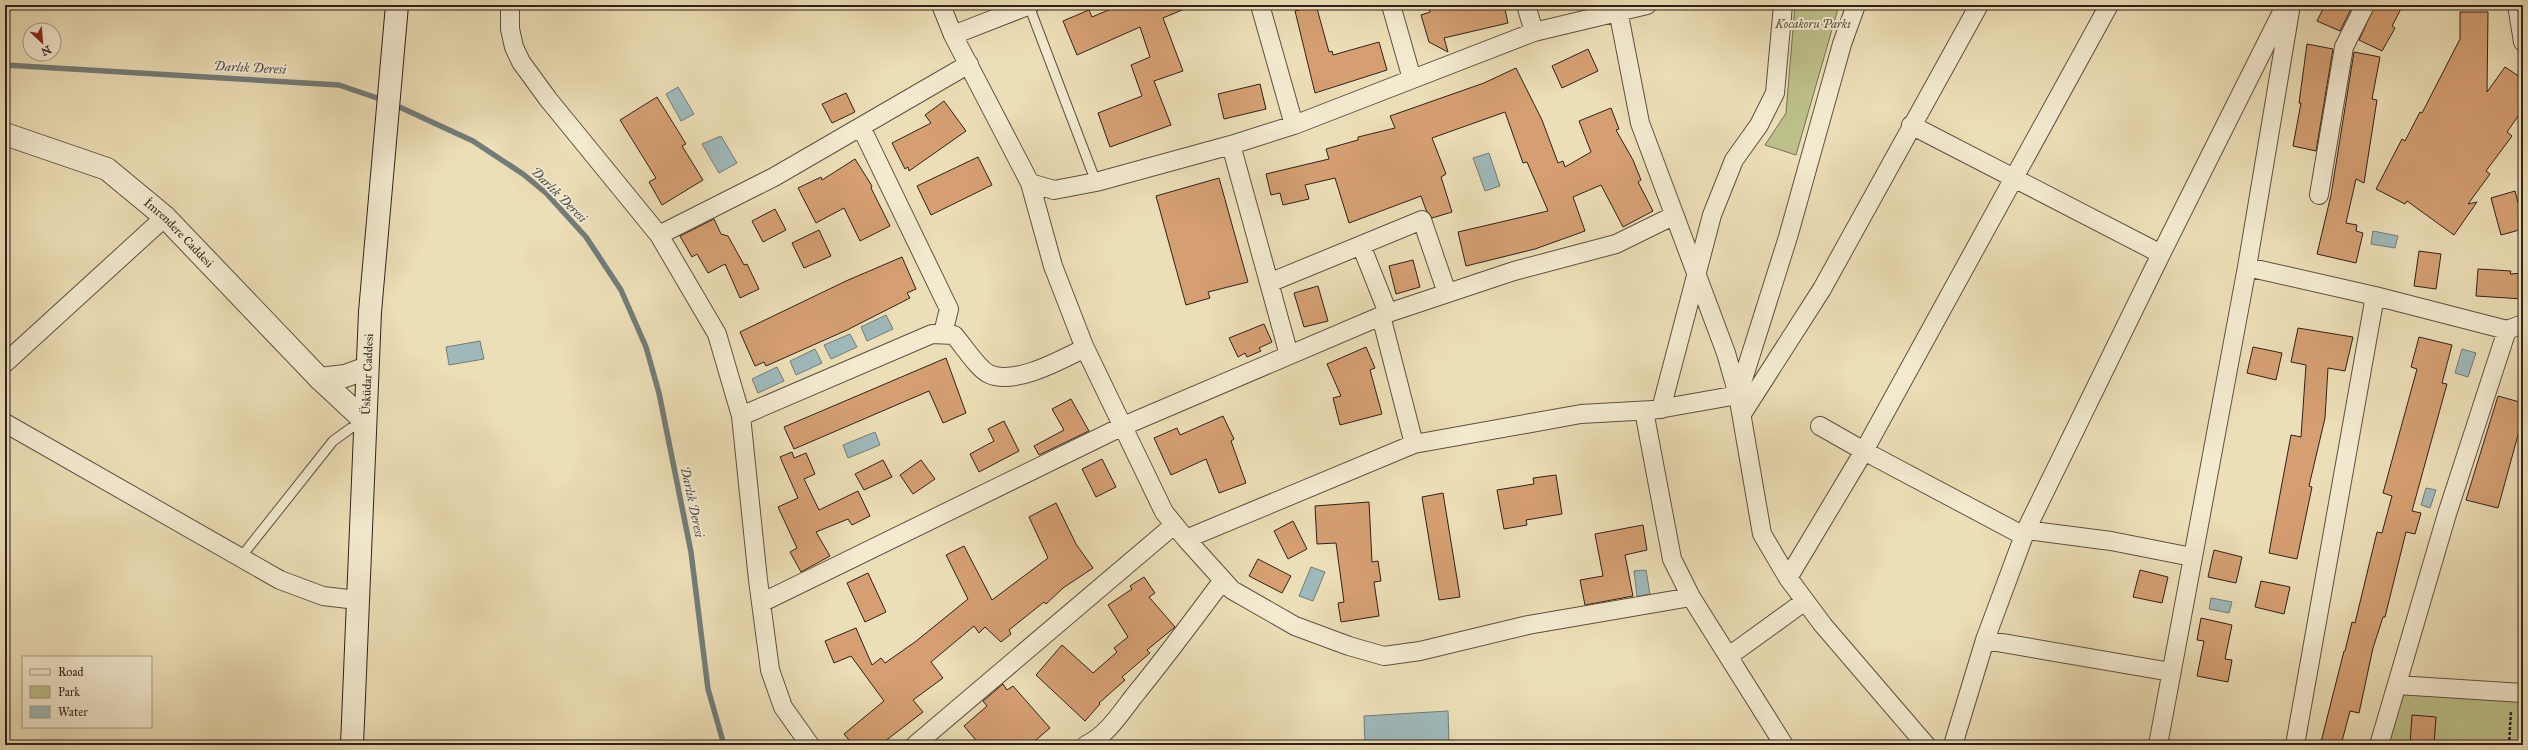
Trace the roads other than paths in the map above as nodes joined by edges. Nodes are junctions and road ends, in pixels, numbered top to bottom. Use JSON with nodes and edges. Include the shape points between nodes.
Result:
{"nodes":[{"id":1,"x":397,"y":5,"type":"edge"},
{"id":2,"x":510,"y":5,"type":"edge"},
{"id":3,"x":941,"y":5,"type":"edge"},
{"id":4,"x":1030,"y":5,"type":"edge"},
{"id":5,"x":1260,"y":5,"type":"edge"},
{"id":6,"x":1391,"y":5,"type":"edge"},
{"id":7,"x":1526,"y":5,"type":"edge"},
{"id":8,"x":1647,"y":5,"type":"edge"},
{"id":9,"x":1783,"y":5,"type":"edge"},
{"id":10,"x":1856,"y":5,"type":"edge"},
{"id":11,"x":1979,"y":5,"type":"edge"},
{"id":12,"x":2109,"y":5,"type":"edge"},
{"id":13,"x":2286,"y":5,"type":"edge"},
{"id":14,"x":2291,"y":5,"type":"edge"},
{"id":15,"x":2365,"y":5,"type":"edge"},
{"id":16,"x":2517,"y":5,"type":"edge"},
{"id":17,"x":1618,"y":9,"type":"edge"},
{"id":18,"x":1534,"y":32,"type":"junction"},
{"id":19,"x":953,"y":35,"type":"junction"},
{"id":20,"x":2523,"y":42,"type":"edge"},
{"id":21,"x":969,"y":64,"type":"junction"},
{"id":22,"x":1412,"y":79,"type":"junction"},
{"id":23,"x":1294,"y":125,"type":"junction"},
{"id":24,"x":1911,"y":125,"type":"junction"},
{"id":25,"x":861,"y":127,"type":"junction"},
{"id":26,"x":5,"y":134,"type":"edge"},
{"id":27,"x":1231,"y":145,"type":"junction"},
{"id":28,"x":2015,"y":179,"type":"junction"},
{"id":29,"x":1096,"y":182,"type":"junction"},
{"id":30,"x":1030,"y":183,"type":"junction"},
{"id":31,"x":2319,"y":195,"type":"dead end"},
{"id":32,"x":1673,"y":216,"type":"junction"},
{"id":33,"x":165,"y":217,"type":"junction"},
{"id":34,"x":1708,"y":232,"type":"junction"},
{"id":35,"x":1680,"y":234,"type":"junction"},
{"id":36,"x":659,"y":235,"type":"junction"},
{"id":37,"x":1361,"y":245,"type":"junction"},
{"id":38,"x":2160,"y":254,"type":"junction"},
{"id":39,"x":2247,"y":267,"type":"junction"},
{"id":40,"x":1697,"y":276,"type":"junction"},
{"id":41,"x":1269,"y":283,"type":"junction"},
{"id":42,"x":1447,"y":292,"type":"junction"},
{"id":43,"x":2375,"y":296,"type":"junction"},
{"id":44,"x":1384,"y":315,"type":"junction"},
{"id":45,"x":2515,"y":327,"type":"edge"},
{"id":46,"x":943,"y":333,"type":"junction"},
{"id":47,"x":1085,"y":348,"type":"junction"},
{"id":48,"x":1289,"y":355,"type":"junction"},
{"id":49,"x":5,"y":363,"type":"edge"},
{"id":50,"x":367,"y":368,"type":"junction"},
{"id":51,"x":320,"y":379,"type":"junction"},
{"id":52,"x":1738,"y":395,"type":"junction"},
{"id":53,"x":1652,"y":410,"type":"junction"},
{"id":54,"x":1742,"y":414,"type":"junction"},
{"id":55,"x":742,"y":416,"type":"junction"},
{"id":56,"x":364,"y":422,"type":"junction"},
{"id":57,"x":5,"y":424,"type":"edge"},
{"id":58,"x":1820,"y":426,"type":"dead end"},
{"id":59,"x":1121,"y":427,"type":"junction"},
{"id":60,"x":1414,"y":444,"type":"junction"},
{"id":61,"x":1864,"y":451,"type":"junction"},
{"id":62,"x":1174,"y":525,"type":"junction"},
{"id":63,"x":2025,"y":533,"type":"junction"},
{"id":64,"x":1186,"y":539,"type":"junction"},
{"id":65,"x":241,"y":557,"type":"junction"},
{"id":66,"x":2192,"y":557,"type":"junction"},
{"id":67,"x":1788,"y":578,"type":"junction"},
{"id":68,"x":1223,"y":580,"type":"junction"},
{"id":69,"x":1691,"y":597,"type":"junction"},
{"id":70,"x":357,"y":600,"type":"junction"},
{"id":71,"x":1805,"y":600,"type":"junction"},
{"id":72,"x":761,"y":603,"type":"junction"},
{"id":73,"x":1985,"y":640,"type":"junction"},
{"id":74,"x":1729,"y":656,"type":"junction"},
{"id":75,"x":2171,"y":672,"type":"junction"},
{"id":76,"x":2397,"y":685,"type":"junction"},
{"id":77,"x":2523,"y":693,"type":"edge"},
{"id":78,"x":352,"y":745,"type":"edge"},
{"id":79,"x":810,"y":745,"type":"edge"},
{"id":80,"x":915,"y":745,"type":"edge"},
{"id":81,"x":1086,"y":745,"type":"edge"},
{"id":82,"x":1784,"y":745,"type":"edge"},
{"id":83,"x":1926,"y":745,"type":"edge"},
{"id":84,"x":1953,"y":745,"type":"edge"},
{"id":85,"x":2158,"y":745,"type":"edge"},
{"id":86,"x":2295,"y":745,"type":"edge"},
{"id":87,"x":2379,"y":745,"type":"edge"}],
"edges":[{"from":1,"to":50,"type":"main road","name":"Üsküdar Caddesi"},
{"from":2,"to":36,"type":"street","via":[[510,29],[514,47],[532,78]]},
{"from":3,"to":19,"type":"street"},
{"from":4,"to":19,"type":"street"},
{"from":4,"to":29,"type":"lane"},
{"from":5,"to":23,"type":"street"},
{"from":6,"to":22,"type":"street"},
{"from":7,"to":18,"type":"street"},
{"from":8,"to":17,"type":"street"},
{"from":9,"to":34,"type":"street","via":[[1775,93],[1759,124],[1734,160],[1712,215]]},
{"from":10,"to":52,"type":"street","via":[[1842,44],[1788,237]]},
{"from":11,"to":24,"type":"street"},
{"from":12,"to":28,"type":"street"},
{"from":13,"to":38,"type":"street"},
{"from":14,"to":39,"type":"street"},
{"from":15,"to":31,"type":"street","via":[[2344,47]]},
{"from":16,"to":20,"type":"street"},
{"from":17,"to":18,"type":"street"},
{"from":17,"to":32,"type":"street","via":[[1640,123]]},
{"from":18,"to":22,"type":"street"},
{"from":19,"to":21,"type":"street"},
{"from":21,"to":25,"type":"street"},
{"from":21,"to":30,"type":"street"},
{"from":22,"to":23,"type":"street"},
{"from":23,"to":27,"type":"street"},
{"from":24,"to":28,"type":"street"},
{"from":24,"to":54,"type":"street","via":[[1822,289]]},
{"from":25,"to":36,"type":"street","via":[[774,177]]},
{"from":25,"to":46,"type":"street","via":[[949,309]]},
{"from":26,"to":33,"type":"main road","name":"İmrendere Caddesi","via":[[107,169]]},
{"from":27,"to":29,"type":"street"},
{"from":27,"to":41,"type":"street"},
{"from":28,"to":38,"type":"street"},
{"from":28,"to":61,"type":"street"},
{"from":29,"to":30,"type":"street","via":[[1054,190]]},
{"from":30,"to":47,"type":"street","via":[[1053,266]]},
{"from":32,"to":35,"type":"street"},
{"from":32,"to":42,"type":"street","via":[[1616,244]]},
{"from":33,"to":49,"type":"street"},
{"from":33,"to":51,"type":"main road","name":"İmrendere Caddesi"},
{"from":34,"to":35,"type":"street"},
{"from":34,"to":40,"type":"street"},
{"from":35,"to":40,"type":"street"},
{"from":36,"to":55,"type":"street","via":[[717,334]]},
{"from":37,"to":41,"type":"street"},
{"from":37,"to":42,"type":"street","via":[[1422,220]]},
{"from":37,"to":44,"type":"street"},
{"from":38,"to":63,"type":"street"},
{"from":39,"to":43,"type":"street"},
{"from":39,"to":66,"type":"street"},
{"from":40,"to":52,"type":"street"},
{"from":40,"to":53,"type":"street"},
{"from":41,"to":48,"type":"street"},
{"from":42,"to":44,"type":"street"},
{"from":43,"to":45,"type":"street"},
{"from":43,"to":86,"type":"street"},
{"from":44,"to":48,"type":"street"},
{"from":44,"to":60,"type":"street"},
{"from":45,"to":76,"type":"street","via":[[2447,514]]},
{"from":46,"to":47,"type":"street","via":[[954,335],[989,374],[1005,376],[1031,372]]},
{"from":46,"to":55,"type":"street","via":[[932,334]]},
{"from":47,"to":59,"type":"street"},
{"from":48,"to":59,"type":"street"},
{"from":50,"to":51,"type":"main road","via":[[345,376]]},
{"from":50,"to":56,"type":"main road","name":"Üsküdar Caddesi"},
{"from":51,"to":56,"type":"main road","name":"İmrendere Caddesi"},
{"from":52,"to":53,"type":"street"},
{"from":52,"to":54,"type":"street"},
{"from":53,"to":60,"type":"street","via":[[1581,414]]},
{"from":53,"to":69,"type":"street","via":[[1672,559]]},
{"from":54,"to":67,"type":"street","via":[[1762,534]]},
{"from":55,"to":72,"type":"street"},
{"from":56,"to":65,"type":"lane","via":[[333,441]]},
{"from":56,"to":70,"type":"main road","name":"Üsküdar Caddesi"},
{"from":57,"to":65,"type":"street"},
{"from":58,"to":61,"type":"street"},
{"from":59,"to":62,"type":"street","via":[[1164,512]]},
{"from":59,"to":72,"type":"street"},
{"from":60,"to":64,"type":"street"},
{"from":61,"to":63,"type":"street"},
{"from":61,"to":67,"type":"street"},
{"from":62,"to":64,"type":"street"},
{"from":62,"to":80,"type":"street"},
{"from":63,"to":66,"type":"street","via":[[2111,541]]},
{"from":63,"to":73,"type":"street"},
{"from":64,"to":68,"type":"street"},
{"from":65,"to":70,"type":"street","via":[[294,586],[323,596]]},
{"from":66,"to":75,"type":"street"},
{"from":67,"to":71,"type":"street"},
{"from":68,"to":69,"type":"street","via":[[1232,590],[1295,626],[1384,656],[1420,651],[1528,626]]},
{"from":68,"to":81,"type":"street","via":[[1127,705],[1099,738]]},
{"from":69,"to":74,"type":"street"},
{"from":70,"to":78,"type":"main road","name":"Üsküdar Caddesi"},
{"from":71,"to":74,"type":"street"},
{"from":71,"to":83,"type":"street","via":[[1828,631]]},
{"from":72,"to":79,"type":"street","via":[[770,670],[783,707]]},
{"from":73,"to":75,"type":"street"},
{"from":73,"to":84,"type":"street"},
{"from":74,"to":82,"type":"street"},
{"from":75,"to":85,"type":"street"},
{"from":76,"to":77,"type":"street"},
{"from":76,"to":87,"type":"street"}]}
